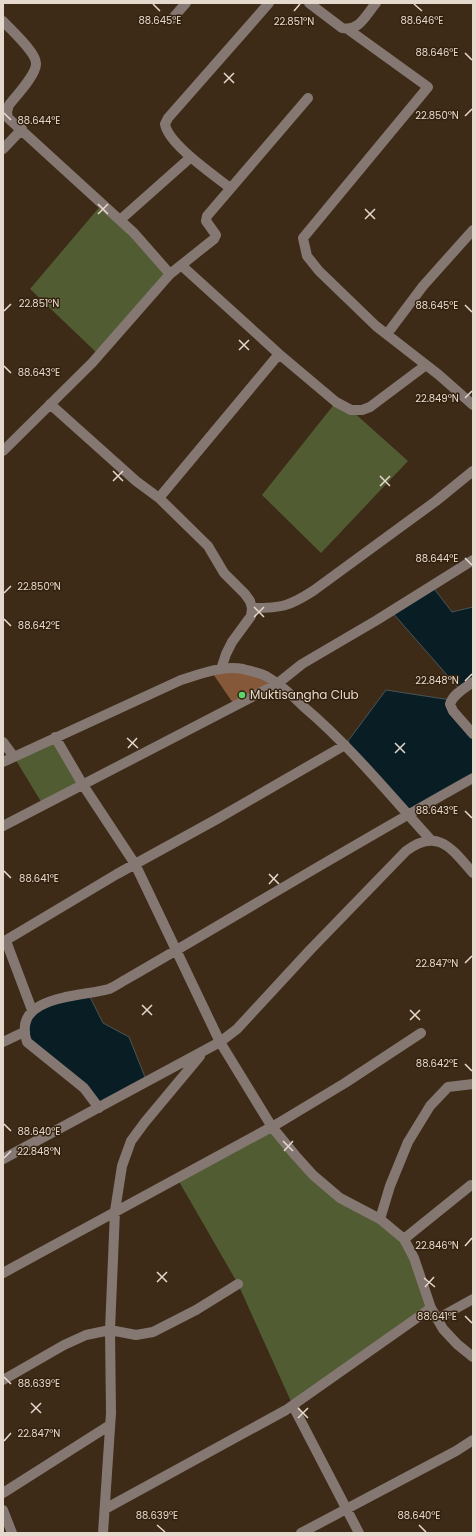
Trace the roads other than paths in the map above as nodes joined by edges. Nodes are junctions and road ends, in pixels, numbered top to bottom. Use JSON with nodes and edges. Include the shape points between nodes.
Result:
{"nodes":[{"id":1,"x":186,"y":3,"type":"edge"},
{"id":2,"x":269,"y":3,"type":"edge"},
{"id":3,"x":309,"y":3,"type":"edge"},
{"id":4,"x":376,"y":3,"type":"edge"},
{"id":5,"x":172,"y":19,"type":"dead end"},
{"id":6,"x":3,"y":21,"type":"edge"},
{"id":7,"x":348,"y":30,"type":"junction"},
{"id":8,"x":308,"y":98,"type":"dead end"},
{"id":9,"x":22,"y":129,"type":"junction"},
{"id":10,"x":3,"y":149,"type":"edge"},
{"id":11,"x":191,"y":157,"type":"junction"},
{"id":12,"x":230,"y":188,"type":"junction"},
{"id":13,"x":120,"y":220,"type":"junction"},
{"id":14,"x":473,"y":230,"type":"edge"},
{"id":15,"x":181,"y":265,"type":"junction"},
{"id":16,"x":170,"y":274,"type":"junction"},
{"id":17,"x":386,"y":334,"type":"junction"},
{"id":18,"x":279,"y":354,"type":"junction"},
{"id":19,"x":426,"y":365,"type":"junction"},
{"id":20,"x":50,"y":404,"type":"junction"},
{"id":21,"x":473,"y":404,"type":"edge"},
{"id":22,"x":3,"y":451,"type":"edge"},
{"id":23,"x":473,"y":471,"type":"edge"},
{"id":24,"x":159,"y":498,"type":"junction"},
{"id":25,"x":473,"y":560,"type":"edge"},
{"id":26,"x":252,"y":608,"type":"junction"},
{"id":27,"x":222,"y":669,"type":"junction"},
{"id":28,"x":473,"y":682,"type":"edge"},
{"id":29,"x":277,"y":684,"type":"junction"},
{"id":30,"x":473,"y":734,"type":"edge"},
{"id":31,"x":55,"y":737,"type":"junction"},
{"id":32,"x":3,"y":742,"type":"edge"},
{"id":33,"x":345,"y":745,"type":"junction"},
{"id":34,"x":14,"y":757,"type":"junction"},
{"id":35,"x":3,"y":762,"type":"edge"},
{"id":36,"x":473,"y":778,"type":"edge"},
{"id":37,"x":83,"y":785,"type":"junction"},
{"id":38,"x":408,"y":814,"type":"junction"},
{"id":39,"x":3,"y":826,"type":"edge"},
{"id":40,"x":430,"y":839,"type":"junction"},
{"id":41,"x":135,"y":864,"type":"junction"},
{"id":42,"x":473,"y":873,"type":"edge"},
{"id":43,"x":4,"y":942,"type":"edge"},
{"id":44,"x":176,"y":950,"type":"junction"},
{"id":45,"x":32,"y":1010,"type":"junction"},
{"id":46,"x":24,"y":1032,"type":"junction"},
{"id":47,"x":421,"y":1033,"type":"dead end"},
{"id":48,"x":3,"y":1042,"type":"edge"},
{"id":49,"x":220,"y":1042,"type":"junction"},
{"id":50,"x":204,"y":1051,"type":"junction"},
{"id":51,"x":473,"y":1084,"type":"edge"},
{"id":52,"x":98,"y":1108,"type":"junction"},
{"id":53,"x":272,"y":1127,"type":"junction"},
{"id":54,"x":3,"y":1159,"type":"edge"},
{"id":55,"x":471,"y":1185,"type":"dead end"},
{"id":56,"x":115,"y":1211,"type":"junction"},
{"id":57,"x":380,"y":1219,"type":"junction"},
{"id":58,"x":404,"y":1239,"type":"junction"},
{"id":59,"x":3,"y":1273,"type":"edge"},
{"id":60,"x":238,"y":1284,"type":"dead end"},
{"id":61,"x":473,"y":1299,"type":"edge"},
{"id":62,"x":431,"y":1308,"type":"junction"},
{"id":63,"x":437,"y":1319,"type":"junction"},
{"id":64,"x":110,"y":1330,"type":"junction"},
{"id":65,"x":473,"y":1357,"type":"edge"},
{"id":66,"x":3,"y":1380,"type":"edge"},
{"id":67,"x":293,"y":1406,"type":"junction"},
{"id":68,"x":110,"y":1426,"type":"junction"},
{"id":69,"x":473,"y":1440,"type":"edge"},
{"id":70,"x":3,"y":1493,"type":"edge"},
{"id":71,"x":105,"y":1509,"type":"junction"},
{"id":72,"x":345,"y":1509,"type":"junction"},
{"id":73,"x":3,"y":1510,"type":"edge"},
{"id":74,"x":12,"y":1533,"type":"edge"},
{"id":75,"x":103,"y":1533,"type":"edge"},
{"id":76,"x":301,"y":1533,"type":"edge"},
{"id":77,"x":358,"y":1533,"type":"edge"}],
"edges":[{"from":1,"to":5,"type":"street"},
{"from":2,"to":11,"type":"street","via":[[168,118],[165,124],[168,135]]},
{"from":3,"to":7,"type":"street"},
{"from":4,"to":7,"type":"street","via":[[355,28]]},
{"from":6,"to":9,"type":"street","via":[[29,49],[36,64],[34,72],[9,105],[7,112],[8,118]]},
{"from":7,"to":17,"type":"street","via":[[428,87],[302,238],[307,256],[318,271]]},
{"from":8,"to":12,"type":"street"},
{"from":9,"to":10,"type":"street"},
{"from":9,"to":13,"type":"street"},
{"from":11,"to":12,"type":"street"},
{"from":11,"to":13,"type":"street"},
{"from":12,"to":15,"type":"street","via":[[207,216],[206,222],[216,235],[214,239]]},
{"from":13,"to":16,"type":"street"},
{"from":14,"to":17,"type":"street"},
{"from":15,"to":16,"type":"street"},
{"from":15,"to":18,"type":"street"},
{"from":16,"to":20,"type":"street","via":[[92,362]]},
{"from":17,"to":19,"type":"street"},
{"from":18,"to":19,"type":"street","via":[[336,402],[351,410],[370,407]]},
{"from":18,"to":24,"type":"street"},
{"from":19,"to":21,"type":"street"},
{"from":20,"to":22,"type":"street"},
{"from":20,"to":24,"type":"street","via":[[136,481]]},
{"from":23,"to":26,"type":"street","via":[[436,502],[296,602],[277,608]]},
{"from":24,"to":26,"type":"street","via":[[208,546],[224,573],[246,594]]},
{"from":25,"to":29,"type":"street","via":[[302,664]]},
{"from":26,"to":27,"type":"street","via":[[251,616],[226,654]]},
{"from":27,"to":29,"type":"street","via":[[242,669],[266,676]]},
{"from":27,"to":31,"type":"street","via":[[180,680]]},
{"from":28,"to":30,"type":"street","via":[[456,695],[450,704]]},
{"from":29,"to":33,"type":"street"},
{"from":29,"to":37,"type":"street"},
{"from":31,"to":34,"type":"street"},
{"from":31,"to":37,"type":"street"},
{"from":32,"to":34,"type":"street"},
{"from":33,"to":38,"type":"street"},
{"from":33,"to":41,"type":"street"},
{"from":34,"to":35,"type":"street"},
{"from":36,"to":38,"type":"street"},
{"from":37,"to":39,"type":"street"},
{"from":37,"to":41,"type":"street"},
{"from":38,"to":40,"type":"street"},
{"from":38,"to":44,"type":"street"},
{"from":40,"to":42,"type":"street","via":[[448,846]]},
{"from":40,"to":49,"type":"street","via":[[415,844],[406,851],[237,1029]]},
{"from":41,"to":43,"type":"street"},
{"from":41,"to":44,"type":"street"},
{"from":43,"to":45,"type":"street"},
{"from":44,"to":45,"type":"street","via":[[110,988],[46,1002]]},
{"from":44,"to":49,"type":"street"},
{"from":45,"to":46,"type":"street"},
{"from":46,"to":48,"type":"street"},
{"from":46,"to":52,"type":"street","via":[[27,1042],[84,1088]]},
{"from":47,"to":53,"type":"street"},
{"from":49,"to":50,"type":"street"},
{"from":49,"to":53,"type":"street"},
{"from":50,"to":52,"type":"street"},
{"from":50,"to":56,"type":"street","via":[[131,1141],[122,1166]]},
{"from":51,"to":57,"type":"street","via":[[448,1087],[430,1106],[408,1142]]},
{"from":52,"to":54,"type":"street"},
{"from":53,"to":56,"type":"street"},
{"from":53,"to":57,"type":"street","via":[[308,1170],[346,1201]]},
{"from":55,"to":58,"type":"street"},
{"from":56,"to":59,"type":"street"},
{"from":56,"to":64,"type":"street"},
{"from":57,"to":58,"type":"street"},
{"from":58,"to":62,"type":"street","via":[[414,1258]]},
{"from":60,"to":64,"type":"street","via":[[153,1332],[136,1335]]},
{"from":61,"to":63,"type":"street"},
{"from":62,"to":63,"type":"street"},
{"from":62,"to":67,"type":"street"},
{"from":63,"to":65,"type":"street","via":[[457,1344]]},
{"from":64,"to":66,"type":"street","via":[[86,1335],[64,1345]]},
{"from":64,"to":68,"type":"street"},
{"from":67,"to":71,"type":"street"},
{"from":67,"to":72,"type":"street"},
{"from":68,"to":70,"type":"street"},
{"from":68,"to":71,"type":"street"},
{"from":69,"to":72,"type":"street"},
{"from":71,"to":75,"type":"street"},
{"from":72,"to":76,"type":"street"},
{"from":72,"to":77,"type":"street"},
{"from":73,"to":74,"type":"street"}]}
